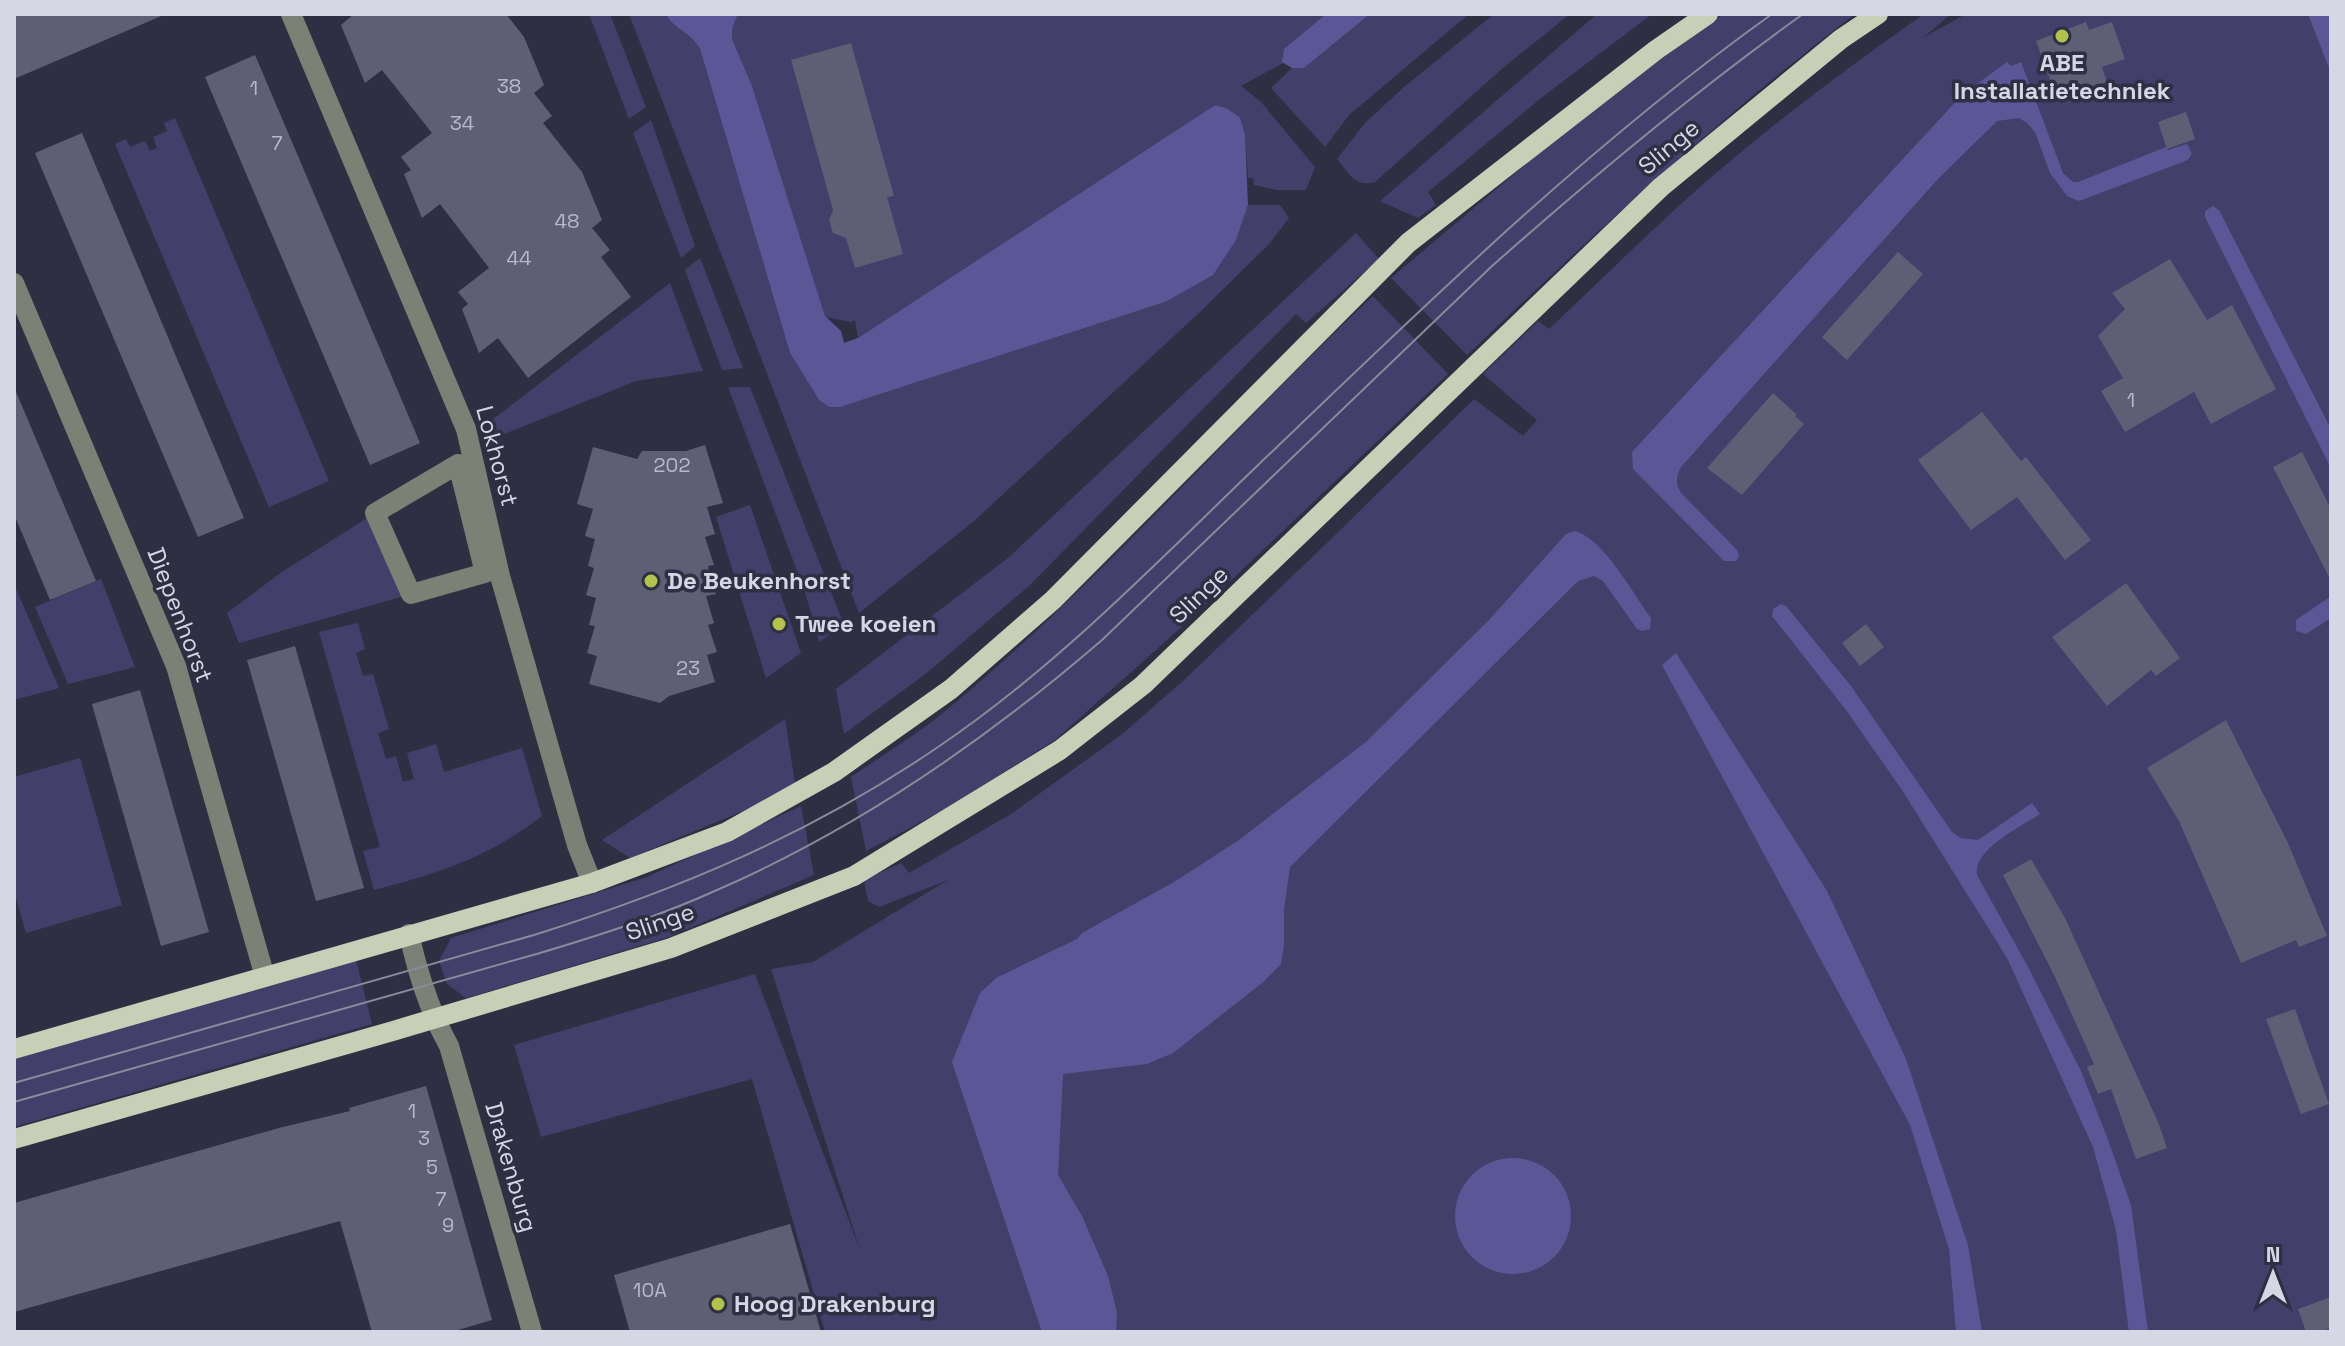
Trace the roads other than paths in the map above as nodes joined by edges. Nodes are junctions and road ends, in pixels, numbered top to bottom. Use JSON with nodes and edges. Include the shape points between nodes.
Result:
{"nodes":[{"id":1,"x":291,"y":14,"type":"edge"},
{"id":2,"x":1708,"y":14,"type":"edge"},
{"id":3,"x":1878,"y":14,"type":"edge"},
{"id":4,"x":14,"y":283,"type":"edge"},
{"id":5,"x":411,"y":594,"type":"joint"},
{"id":6,"x":592,"y":883,"type":"junction"},
{"id":7,"x":409,"y":934,"type":"junction"},
{"id":8,"x":265,"y":977,"type":"junction"},
{"id":9,"x":434,"y":1019,"type":"junction"},
{"id":10,"x":14,"y":1049,"type":"edge"},
{"id":11,"x":14,"y":1139,"type":"edge"},
{"id":12,"x":532,"y":1332,"type":"edge"}],
"edges":[{"from":1,"to":6,"type":"street","name":"Lokhorst","via":[[466,429],[500,576]]},
{"from":2,"to":6,"type":"main road","via":[[1408,243],[1053,600],[951,689],[834,772],[727,832]]},
{"from":3,"to":9,"type":"main road","name":"Slinge","via":[[1661,187],[1143,685],[1060,750],[854,876],[671,948]]},
{"from":4,"to":8,"type":"street","name":"Diepenhorst","via":[[176,666]]},
{"from":5,"to":5,"type":"street","name":"Lokhorst","via":[[485,573],[458,464],[375,513]]},
{"from":6,"to":7,"type":"main road"},
{"from":7,"to":8,"type":"main road"},
{"from":7,"to":9,"type":"street"},
{"from":8,"to":10,"type":"main road"},
{"from":9,"to":11,"type":"main road","name":"Slinge"},
{"from":9,"to":12,"type":"street","name":"Drakenburg","via":[[449,1046]]}]}
